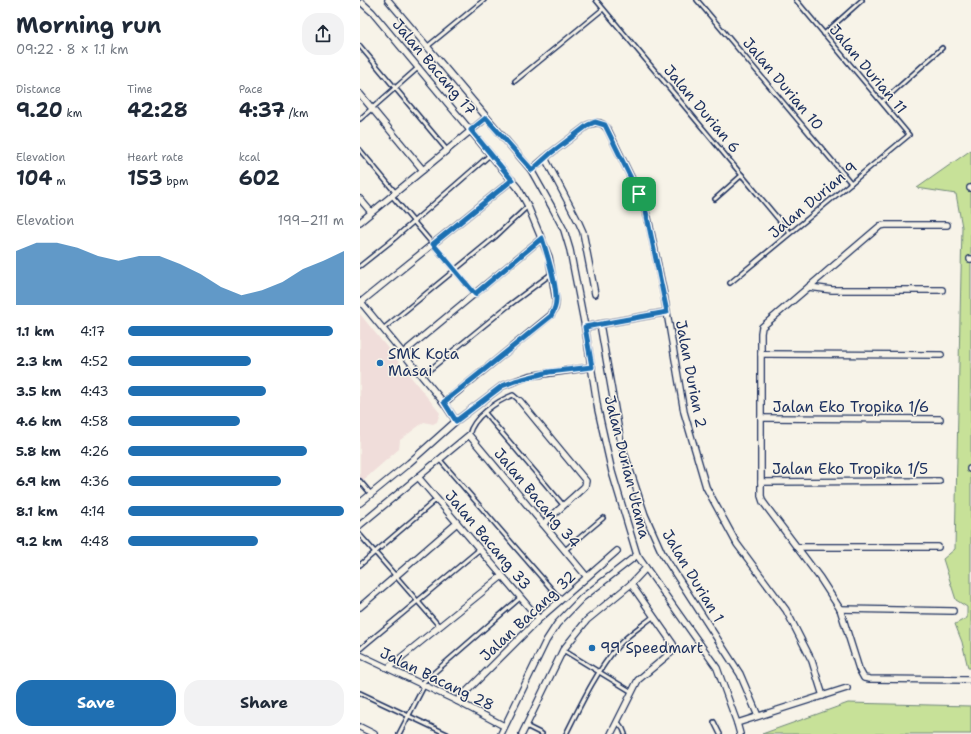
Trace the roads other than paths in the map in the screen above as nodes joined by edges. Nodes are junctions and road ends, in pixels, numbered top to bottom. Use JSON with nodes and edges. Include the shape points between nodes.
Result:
{"nodes":[{"id":1,"x":388,"y":0,"type":"edge"},
{"id":2,"x":484,"y":0,"type":"edge"},
{"id":3,"x":596,"y":0,"type":"edge"},
{"id":4,"x":697,"y":0,"type":"edge"},
{"id":5,"x":796,"y":0,"type":"edge"},
{"id":6,"x":862,"y":0,"type":"edge"},
{"id":7,"x":362,"y":2,"type":"edge"},
{"id":8,"x":603,"y":8,"type":"junction"},
{"id":9,"x":824,"y":34,"type":"junction"},
{"id":10,"x":360,"y":46,"type":"edge"},
{"id":11,"x":428,"y":46,"type":"junction"},
{"id":12,"x":942,"y":48,"type":"dead end"},
{"id":13,"x":418,"y":68,"type":"junction"},
{"id":14,"x":515,"y":81,"type":"dead end"},
{"id":15,"x":395,"y":88,"type":"junction"},
{"id":16,"x":360,"y":94,"type":"edge"},
{"id":17,"x":882,"y":102,"type":"junction"},
{"id":18,"x":372,"y":108,"type":"junction"},
{"id":19,"x":486,"y":118,"type":"junction"},
{"id":20,"x":360,"y":119,"type":"edge"},
{"id":21,"x":471,"y":130,"type":"junction"},
{"id":22,"x":909,"y":135,"type":"joint"},
{"id":23,"x":360,"y":150,"type":"edge"},
{"id":24,"x":447,"y":150,"type":"junction"},
{"id":25,"x":491,"y":154,"type":"junction"},
{"id":26,"x":545,"y":158,"type":"junction"},
{"id":27,"x":423,"y":170,"type":"junction"},
{"id":28,"x":532,"y":170,"type":"junction"},
{"id":29,"x":742,"y":175,"type":"junction"},
{"id":30,"x":512,"y":180,"type":"junction"},
{"id":31,"x":851,"y":183,"type":"junction"},
{"id":32,"x":393,"y":194,"type":"junction"},
{"id":33,"x":360,"y":199,"type":"edge"},
{"id":34,"x":716,"y":199,"type":"dead end"},
{"id":35,"x":528,"y":206,"type":"junction"},
{"id":36,"x":371,"y":212,"type":"junction"},
{"id":37,"x":360,"y":222,"type":"edge"},
{"id":38,"x":413,"y":222,"type":"junction"},
{"id":39,"x":947,"y":225,"type":"dead end"},
{"id":40,"x":790,"y":233,"type":"junction"},
{"id":41,"x":542,"y":238,"type":"junction"},
{"id":42,"x":433,"y":244,"type":"junction"},
{"id":43,"x":360,"y":266,"type":"edge"},
{"id":44,"x":454,"y":270,"type":"junction"},
{"id":45,"x":552,"y":274,"type":"junction"},
{"id":46,"x":730,"y":283,"type":"dead end"},
{"id":47,"x":809,"y":287,"type":"junction"},
{"id":48,"x":942,"y":290,"type":"dead end"},
{"id":49,"x":475,"y":294,"type":"junction"},
{"id":50,"x":596,"y":294,"type":"dead end"},
{"id":51,"x":360,"y":302,"type":"edge"},
{"id":52,"x":667,"y":312,"type":"junction"},
{"id":53,"x":600,"y":324,"type":"junction"},
{"id":54,"x":585,"y":327,"type":"junction"},
{"id":55,"x":383,"y":330,"type":"junction"},
{"id":56,"x":403,"y":353,"type":"junction"},
{"id":57,"x":761,"y":354,"type":"junction"},
{"id":58,"x":941,"y":355,"type":"dead end"},
{"id":59,"x":592,"y":367,"type":"junction"},
{"id":60,"x":422,"y":376,"type":"junction"},
{"id":61,"x":520,"y":401,"type":"joint"},
{"id":62,"x":444,"y":402,"type":"junction"},
{"id":63,"x":485,"y":412,"type":"junction"},
{"id":64,"x":761,"y":418,"type":"junction"},
{"id":65,"x":940,"y":419,"type":"dead end"},
{"id":66,"x":456,"y":421,"type":"junction"},
{"id":67,"x":469,"y":435,"type":"junction"},
{"id":68,"x":440,"y":460,"type":"junction"},
{"id":69,"x":418,"y":477,"type":"junction"},
{"id":70,"x":360,"y":481,"type":"edge"},
{"id":71,"x":939,"y":481,"type":"dead end"},
{"id":72,"x":761,"y":482,"type":"junction"},
{"id":73,"x":371,"y":494,"type":"junction"},
{"id":74,"x":437,"y":499,"type":"junction"},
{"id":75,"x":360,"y":503,"type":"edge"},
{"id":76,"x":564,"y":506,"type":"junction"},
{"id":77,"x":603,"y":518,"type":"dead end"},
{"id":78,"x":457,"y":523,"type":"junction"},
{"id":79,"x":543,"y":524,"type":"junction"},
{"id":80,"x":360,"y":526,"type":"edge"},
{"id":81,"x":360,"y":535,"type":"edge"},
{"id":82,"x":797,"y":547,"type":"junction"},
{"id":83,"x":938,"y":547,"type":"dead end"},
{"id":84,"x":480,"y":549,"type":"junction"},
{"id":85,"x":565,"y":550,"type":"junction"},
{"id":86,"x":617,"y":551,"type":"dead end"},
{"id":87,"x":375,"y":552,"type":"junction"},
{"id":88,"x":637,"y":555,"type":"junction"},
{"id":89,"x":360,"y":565,"type":"edge"},
{"id":90,"x":646,"y":568,"type":"junction"},
{"id":91,"x":396,"y":576,"type":"junction"},
{"id":92,"x":502,"y":576,"type":"junction"},
{"id":93,"x":587,"y":577,"type":"junction"},
{"id":94,"x":631,"y":584,"type":"junction"},
{"id":95,"x":520,"y":598,"type":"junction"},
{"id":96,"x":561,"y":600,"type":"junction"},
{"id":97,"x":418,"y":601,"type":"junction"},
{"id":98,"x":360,"y":607,"type":"edge"},
{"id":99,"x":840,"y":609,"type":"junction"},
{"id":100,"x":953,"y":611,"type":"dead end"},
{"id":101,"x":654,"y":616,"type":"junction"},
{"id":102,"x":539,"y":620,"type":"junction"},
{"id":103,"x":440,"y":627,"type":"junction"},
{"id":104,"x":360,"y":649,"type":"edge"},
{"id":105,"x":563,"y":650,"type":"junction"},
{"id":106,"x":360,"y":655,"type":"edge"},
{"id":107,"x":388,"y":668,"type":"junction"},
{"id":108,"x":599,"y":672,"type":"junction"},
{"id":109,"x":971,"y":680,"type":"edge"},
{"id":110,"x":422,"y":685,"type":"junction"},
{"id":111,"x":847,"y":688,"type":"dead end"},
{"id":112,"x":632,"y":692,"type":"junction"},
{"id":113,"x":360,"y":693,"type":"edge"},
{"id":114,"x":823,"y":696,"type":"junction"},
{"id":115,"x":457,"y":701,"type":"junction"},
{"id":116,"x":408,"y":716,"type":"junction"},
{"id":117,"x":758,"y":716,"type":"junction"},
{"id":118,"x":617,"y":721,"type":"junction"},
{"id":119,"x":714,"y":722,"type":"dead end"},
{"id":120,"x":737,"y":723,"type":"junction"},
{"id":121,"x":504,"y":726,"type":"junction"},
{"id":122,"x":526,"y":726,"type":"junction"},
{"id":123,"x":360,"y":727,"type":"edge"},
{"id":124,"x":374,"y":734,"type":"edge"},
{"id":125,"x":399,"y":734,"type":"edge"},
{"id":126,"x":446,"y":734,"type":"edge"},
{"id":127,"x":501,"y":734,"type":"edge"},
{"id":128,"x":522,"y":734,"type":"edge"},
{"id":129,"x":542,"y":734,"type":"edge"},
{"id":130,"x":566,"y":734,"type":"edge"},
{"id":131,"x":611,"y":734,"type":"edge"},
{"id":132,"x":625,"y":734,"type":"edge"},
{"id":133,"x":720,"y":734,"type":"edge"},
{"id":134,"x":740,"y":734,"type":"edge"}],
"edges":[{"from":1,"to":11,"type":"street","name":"Jalan Durian Utama"},
{"from":2,"to":11,"type":"lane"},
{"from":3,"to":8,"type":"lane","name":"Jalan Durian 6"},
{"from":4,"to":31,"type":"lane","name":"Jalan Durian 10"},
{"from":5,"to":9,"type":"lane","name":"Jalan Durian 11"},
{"from":6,"to":9,"type":"lane"},
{"from":7,"to":13,"type":"street","name":"Jalan Bacang 17"},
{"from":8,"to":14,"type":"lane"},
{"from":8,"to":29,"type":"lane","name":"Jalan Durian 6"},
{"from":9,"to":17,"type":"lane","name":"Jalan Durian 11"},
{"from":10,"to":15,"type":"lane"},
{"from":11,"to":19,"type":"street","name":"Jalan Durian Utama"},
{"from":12,"to":17,"type":"lane"},
{"from":13,"to":15,"type":"lane"},
{"from":13,"to":21,"type":"street","name":"Jalan Bacang 17"},
{"from":15,"to":18,"type":"lane"},
{"from":15,"to":24,"type":"lane"},
{"from":16,"to":18,"type":"street"},
{"from":17,"to":22,"type":"lane","name":"Jalan Durian 11"},
{"from":18,"to":20,"type":"lane"},
{"from":18,"to":27,"type":"street"},
{"from":19,"to":21,"type":"street"},
{"from":19,"to":28,"type":"street","name":"Jalan Durian Utama"},
{"from":21,"to":24,"type":"street"},
{"from":21,"to":25,"type":"street","name":"Jalan Bacang 17"},
{"from":22,"to":31,"type":"lane","name":"Jalan Durian 9"},
{"from":23,"to":32,"type":"lane"},
{"from":24,"to":27,"type":"street"},
{"from":25,"to":30,"type":"street","name":"Jalan Bacang 17"},
{"from":25,"to":38,"type":"lane"},
{"from":26,"to":28,"type":"street","name":"Jalan Durian 2"},
{"from":26,"to":50,"type":"street","via":[[583,232]]},
{"from":26,"to":52,"type":"street","name":"Jalan Durian 2","via":[[588,125],[595,122],[605,125],[645,207]]},
{"from":27,"to":32,"type":"street"},
{"from":28,"to":54,"type":"street","name":"Jalan Durian Utama","via":[[564,230]]},
{"from":29,"to":34,"type":"lane"},
{"from":29,"to":40,"type":"lane","name":"Jalan Durian 6"},
{"from":30,"to":35,"type":"street","name":"Jalan Bacang 17"},
{"from":30,"to":42,"type":"street"},
{"from":31,"to":40,"type":"lane","name":"Jalan Durian 9"},
{"from":32,"to":36,"type":"street"},
{"from":32,"to":38,"type":"lane"},
{"from":33,"to":36,"type":"street"},
{"from":35,"to":41,"type":"street","name":"Jalan Bacang 17"},
{"from":35,"to":44,"type":"lane"},
{"from":36,"to":37,"type":"street"},
{"from":38,"to":42,"type":"lane"},
{"from":38,"to":43,"type":"lane"},
{"from":39,"to":47,"type":"street","via":[[881,225]]},
{"from":40,"to":46,"type":"lane","name":"Jalan Durian 9"},
{"from":41,"to":45,"type":"street","name":"Jalan Bacang 17"},
{"from":41,"to":49,"type":"street"},
{"from":42,"to":44,"type":"lane"},
{"from":42,"to":51,"type":"street"},
{"from":44,"to":49,"type":"lane"},
{"from":44,"to":55,"type":"lane"},
{"from":45,"to":60,"type":"lane"},
{"from":45,"to":62,"type":"street","name":"Jalan Bacang 17","via":[[556,301],[551,316]]},
{"from":47,"to":48,"type":"street","via":[[832,290]]},
{"from":47,"to":57,"type":"street","via":[[762,327]]},
{"from":49,"to":56,"type":"street"},
{"from":51,"to":55,"type":"street"},
{"from":52,"to":53,"type":"street"},
{"from":52,"to":114,"type":"street","name":"Jalan Durian 2","via":[[684,412],[706,487],[737,544],[786,610],[812,661]]},
{"from":53,"to":54,"type":"street"},
{"from":53,"to":117,"type":"street","name":"Jalan Durian 1","via":[[621,443],[645,515],[662,553],[740,674]]},
{"from":54,"to":59,"type":"street","name":"Jalan Durian Utama"},
{"from":55,"to":56,"type":"street"},
{"from":56,"to":60,"type":"street"},
{"from":57,"to":58,"type":"street"},
{"from":57,"to":64,"type":"street"},
{"from":59,"to":66,"type":"street","via":[[549,372],[502,386]]},
{"from":59,"to":88,"type":"street","name":"Jalan Durian Utama","via":[[598,410],[612,472]]},
{"from":60,"to":62,"type":"street"},
{"from":61,"to":63,"type":"lane","via":[[512,396]]},
{"from":61,"to":76,"type":"street","via":[[586,481],[585,486]]},
{"from":62,"to":66,"type":"street"},
{"from":63,"to":67,"type":"lane","via":[[472,426]]},
{"from":63,"to":76,"type":"lane"},
{"from":64,"to":65,"type":"street","name":"Jalan Eko Tropika 1/6"},
{"from":64,"to":72,"type":"street"},
{"from":66,"to":73,"type":"street"},
{"from":67,"to":68,"type":"street"},
{"from":67,"to":79,"type":"street","name":"Jalan Bacang 34"},
{"from":68,"to":69,"type":"street"},
{"from":68,"to":96,"type":"lane"},
{"from":69,"to":74,"type":"street","name":"Jalan Bacang 33"},
{"from":69,"to":80,"type":"street"},
{"from":70,"to":73,"type":"lane"},
{"from":71,"to":72,"type":"street","name":"Jalan Eko Tropika 1/5"},
{"from":72,"to":82,"type":"street","via":[[762,501]]},
{"from":73,"to":75,"type":"street"},
{"from":74,"to":78,"type":"street","name":"Jalan Bacang 33"},
{"from":74,"to":87,"type":"lane"},
{"from":76,"to":79,"type":"street"},
{"from":77,"to":85,"type":"lane"},
{"from":78,"to":84,"type":"street","name":"Jalan Bacang 33"},
{"from":78,"to":91,"type":"street"},
{"from":79,"to":85,"type":"street","name":"Jalan Bacang 34"},
{"from":81,"to":87,"type":"lane"},
{"from":82,"to":83,"type":"street"},
{"from":82,"to":99,"type":"street"},
{"from":84,"to":92,"type":"street","name":"Jalan Bacang 33"},
{"from":84,"to":97,"type":"lane"},
{"from":85,"to":93,"type":"street","name":"Jalan Bacang 34"},
{"from":86,"to":93,"type":"street","name":"Jalan Bacang 32"},
{"from":87,"to":89,"type":"lane"},
{"from":87,"to":91,"type":"lane"},
{"from":88,"to":90,"type":"street","name":"Jalan Durian Utama"},
{"from":88,"to":121,"type":"street","via":[[582,598],[557,624]]},
{"from":90,"to":94,"type":"street"},
{"from":90,"to":120,"type":"street","name":"Jalan Durian Utama","via":[[717,668]]},
{"from":91,"to":97,"type":"lane"},
{"from":91,"to":98,"type":"street"},
{"from":92,"to":95,"type":"street","name":"Jalan Bacang 33"},
{"from":92,"to":103,"type":"street"},
{"from":93,"to":96,"type":"street","name":"Jalan Bacang 32"},
{"from":94,"to":101,"type":"street"},
{"from":94,"to":105,"type":"street","via":[[587,620]]},
{"from":95,"to":102,"type":"street","name":"Jalan Bacang 33"},
{"from":95,"to":110,"type":"lane"},
{"from":96,"to":102,"type":"street","name":"Jalan Bacang 32"},
{"from":97,"to":103,"type":"lane"},
{"from":97,"to":104,"type":"lane"},
{"from":99,"to":100,"type":"street"},
{"from":99,"to":109,"type":"street","via":[[864,678]]},
{"from":101,"to":108,"type":"lane","via":[[619,645]]},
{"from":101,"to":112,"type":"street","via":[[674,644],[673,651],[638,680]]},
{"from":102,"to":115,"type":"street","name":"Jalan Bacang 32"},
{"from":103,"to":107,"type":"street"},
{"from":105,"to":108,"type":"lane"},
{"from":105,"to":122,"type":"street"},
{"from":106,"to":107,"type":"street","name":"Jalan Bacang 28"},
{"from":107,"to":110,"type":"street","name":"Jalan Bacang 28"},
{"from":108,"to":112,"type":"lane"},
{"from":108,"to":130,"type":"lane"},
{"from":110,"to":115,"type":"street","name":"Jalan Bacang 28"},
{"from":110,"to":116,"type":"lane"},
{"from":111,"to":114,"type":"street"},
{"from":112,"to":118,"type":"street"},
{"from":113,"to":116,"type":"lane"},
{"from":114,"to":117,"type":"street"},
{"from":115,"to":121,"type":"street","name":"Jalan Bacang 28"},
{"from":116,"to":125,"type":"lane"},
{"from":116,"to":126,"type":"lane"},
{"from":117,"to":120,"type":"street"},
{"from":118,"to":131,"type":"street"},
{"from":118,"to":132,"type":"lane"},
{"from":119,"to":133,"type":"lane"},
{"from":120,"to":134,"type":"street","name":"Jalan Durian Utama"},
{"from":121,"to":127,"type":"street"},
{"from":122,"to":128,"type":"street"},
{"from":122,"to":129,"type":"lane"},
{"from":123,"to":124,"type":"street"}]}
